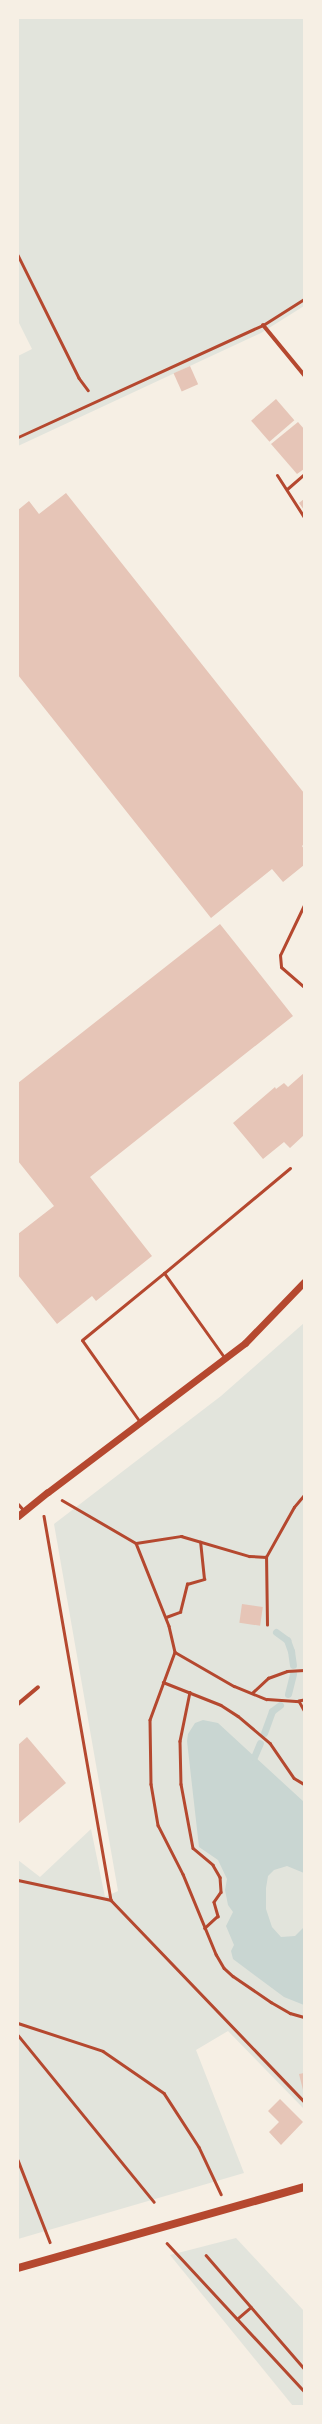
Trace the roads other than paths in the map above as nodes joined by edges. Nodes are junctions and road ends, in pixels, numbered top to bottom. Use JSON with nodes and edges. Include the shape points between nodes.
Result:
{"nodes":[{"id":1,"x":304,"y":300,"type":"edge"},
{"id":2,"x":263,"y":325,"type":"junction"},
{"id":3,"x":304,"y":375,"type":"edge"},
{"id":4,"x":18,"y":437,"type":"edge"},
{"id":5,"x":304,"y":474,"type":"edge"},
{"id":6,"x":277,"y":475,"type":"dead end"},
{"id":7,"x":287,"y":488,"type":"junction"},
{"id":8,"x":304,"y":517,"type":"edge"},
{"id":9,"x":304,"y":905,"type":"edge"},
{"id":10,"x":304,"y":987,"type":"edge"},
{"id":11,"x":290,"y":1168,"type":"dead end"},
{"id":12,"x":164,"y":1273,"type":"junction"},
{"id":13,"x":304,"y":1282,"type":"edge"},
{"id":14,"x":225,"y":1359,"type":"junction"},
{"id":15,"x":140,"y":1422,"type":"junction"},
{"id":16,"x":18,"y":1504,"type":"edge"},
{"id":17,"x":24,"y":1511,"type":"junction"},
{"id":18,"x":18,"y":1516,"type":"edge"},
{"id":19,"x":38,"y":1687,"type":"dead end"},
{"id":20,"x":18,"y":1704,"type":"edge"},
{"id":21,"x":304,"y":2187,"type":"edge"},
{"id":22,"x":18,"y":2268,"type":"edge"}],
"edges":[{"from":1,"to":2,"type":"lane"},
{"from":2,"to":3,"type":"street"},
{"from":2,"to":4,"type":"lane"},
{"from":5,"to":7,"type":"lane"},
{"from":6,"to":7,"type":"lane"},
{"from":7,"to":8,"type":"lane"},
{"from":9,"to":10,"type":"lane","via":[[280,955],[280,966]]},
{"from":11,"to":12,"type":"lane"},
{"from":12,"to":14,"type":"lane"},
{"from":12,"to":15,"type":"lane","via":[[82,1340]]},
{"from":13,"to":14,"type":"street","via":[[245,1343]]},
{"from":14,"to":15,"type":"street"},
{"from":15,"to":17,"type":"street"},
{"from":16,"to":17,"type":"lane"},
{"from":17,"to":18,"type":"street"},
{"from":19,"to":20,"type":"street"},
{"from":21,"to":22,"type":"main road"}]}
